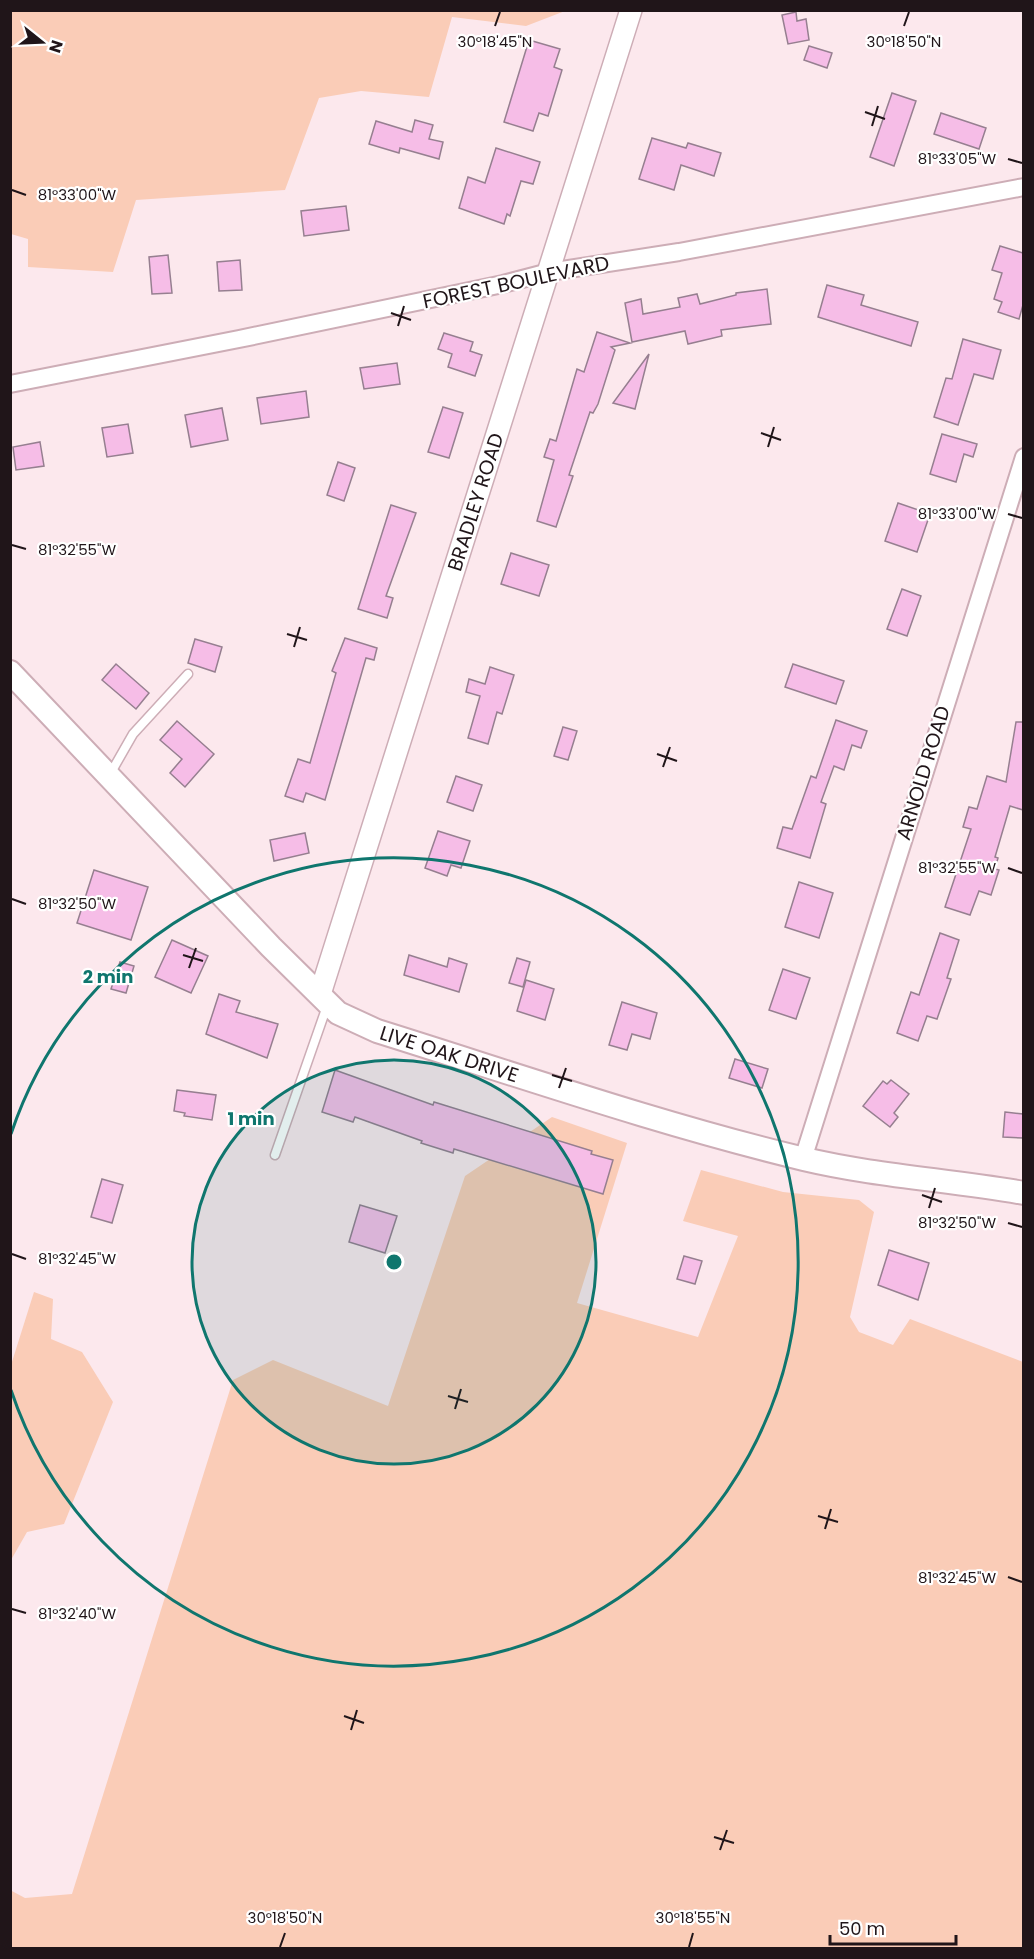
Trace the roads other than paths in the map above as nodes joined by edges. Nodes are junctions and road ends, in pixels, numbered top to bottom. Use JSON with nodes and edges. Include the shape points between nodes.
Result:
{"nodes":[{"id":1,"x":631,"y":10,"type":"edge"},
{"id":2,"x":1023,"y":187,"type":"edge"},
{"id":3,"x":549,"y":272,"type":"junction"},
{"id":4,"x":10,"y":384,"type":"edge"},
{"id":5,"x":1023,"y":457,"type":"edge"},
{"id":6,"x":10,"y":672,"type":"edge"},
{"id":7,"x":188,"y":674,"type":"dead end"},
{"id":8,"x":109,"y":776,"type":"junction"},
{"id":9,"x":324,"y":999,"type":"junction"},
{"id":10,"x":275,"y":1155,"type":"dead end"},
{"id":11,"x":803,"y":1159,"type":"junction"},
{"id":12,"x":1023,"y":1193,"type":"edge"}],
"edges":[{"from":1,"to":3,"type":"street","name":"BRADLEY ROAD"},
{"from":2,"to":3,"type":"street","name":"FOREST BOULEVARD","via":[[679,252]]},
{"from":3,"to":4,"type":"street","name":"FOREST BOULEVARD"},
{"from":3,"to":9,"type":"street","name":"BRADLEY ROAD"},
{"from":5,"to":11,"type":"street","name":"ARNOLD ROAD"},
{"from":6,"to":8,"type":"main road","name":"LIVE OAK DRIVE"},
{"from":7,"to":8,"type":"lane","via":[[133,734]]},
{"from":8,"to":9,"type":"main road","name":"LIVE OAK DRIVE"},
{"from":9,"to":10,"type":"lane"},
{"from":9,"to":11,"type":"main road","name":"LIVE OAK DRIVE","via":[[338,1013],[377,1031],[692,1129]]},
{"from":11,"to":12,"type":"main road","name":"LIVE OAK DRIVE","via":[[864,1172]]}]}
